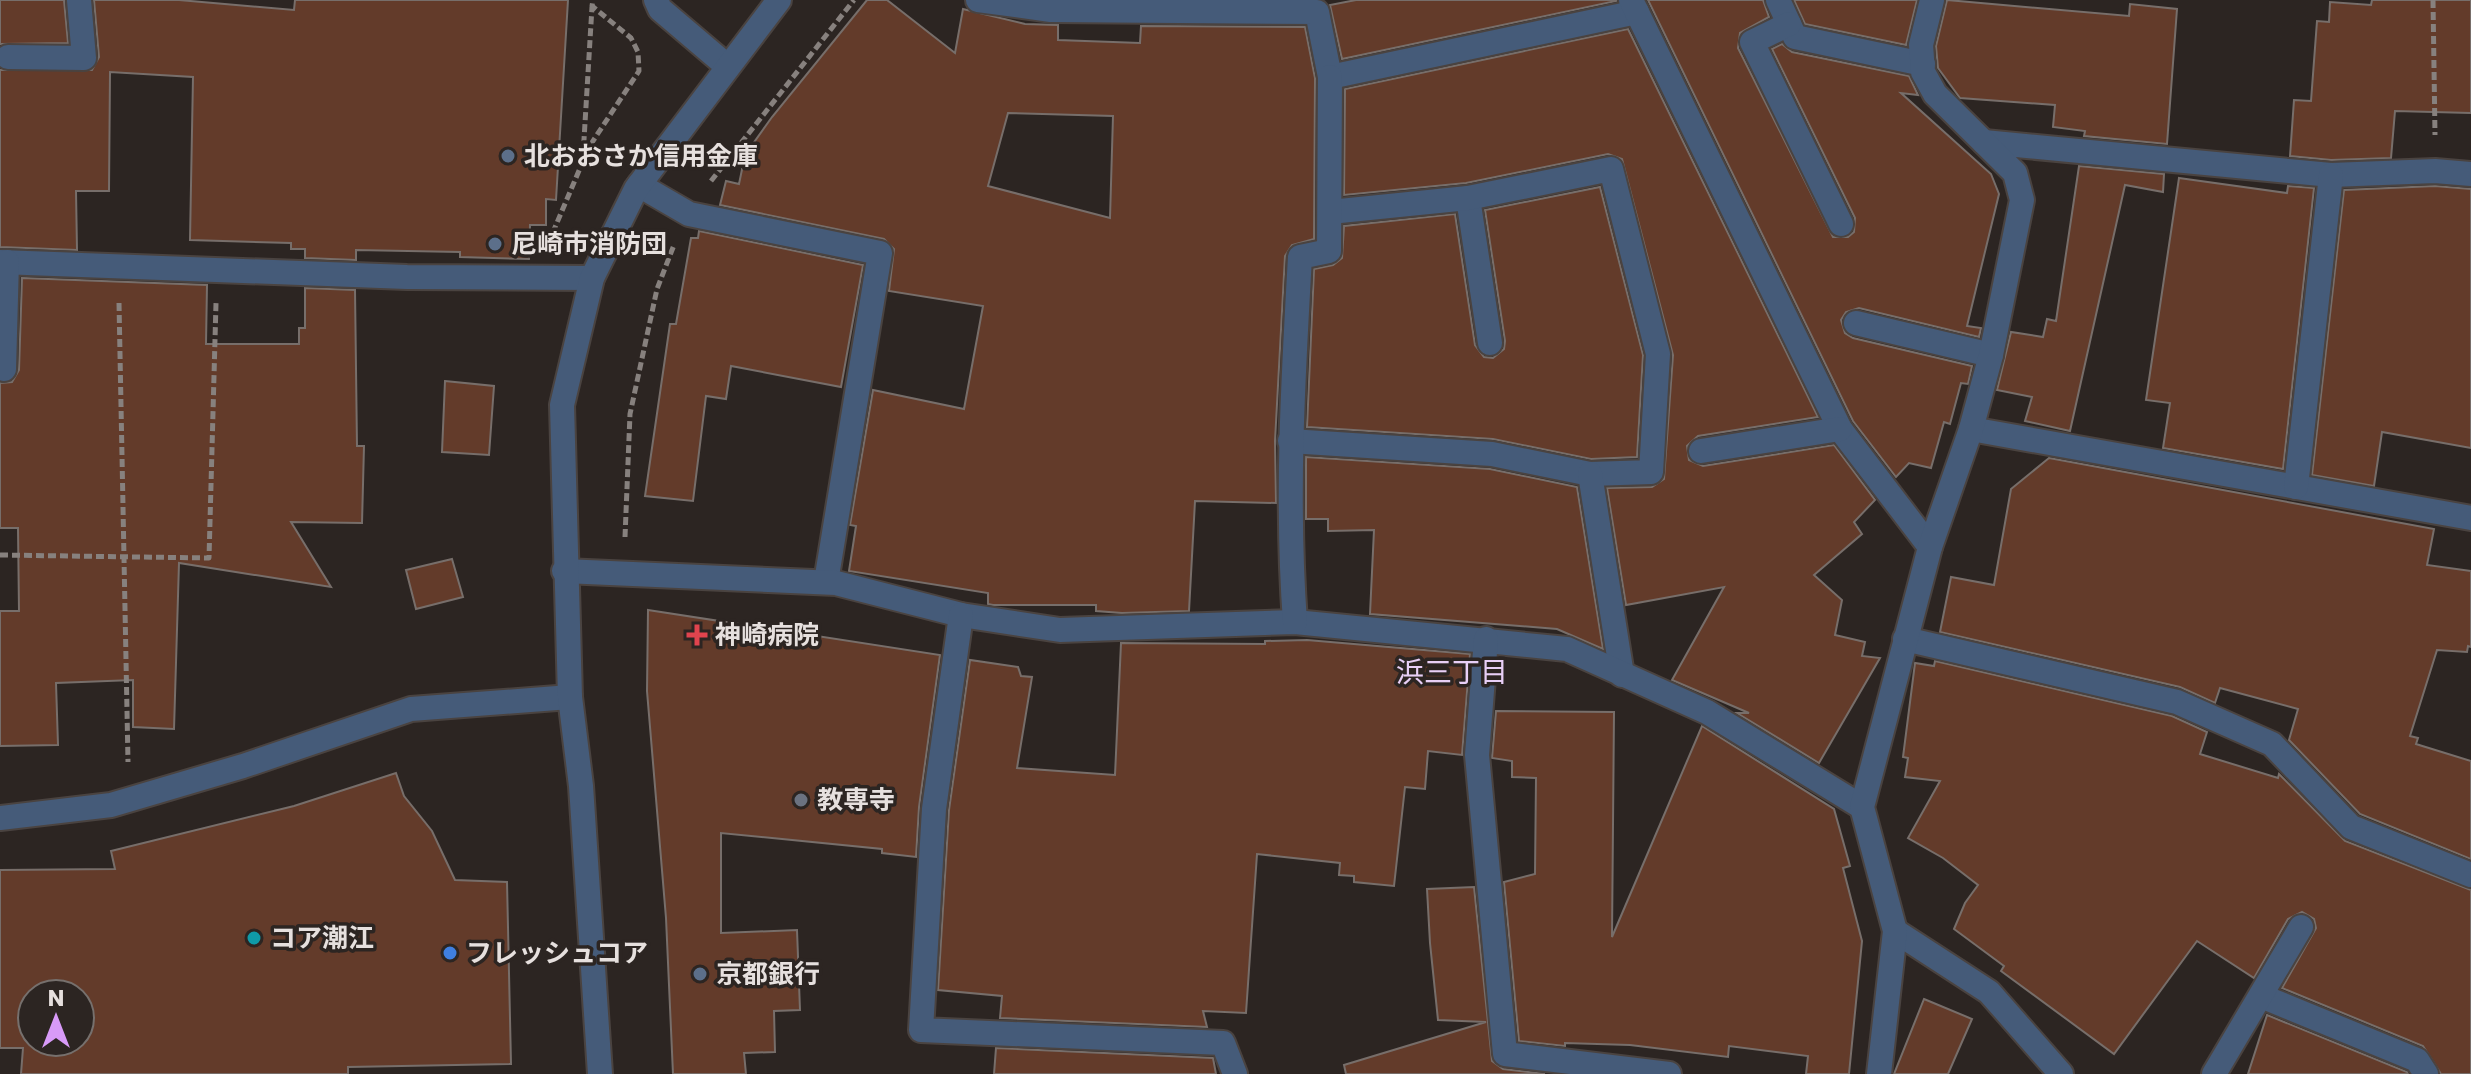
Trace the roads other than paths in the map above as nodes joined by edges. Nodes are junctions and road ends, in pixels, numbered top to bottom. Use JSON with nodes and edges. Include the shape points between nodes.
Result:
{"nodes":[{"id":1,"x":79,"y":0,"type":"edge"},
{"id":2,"x":656,"y":0,"type":"edge"},
{"id":3,"x":779,"y":0,"type":"edge"},
{"id":4,"x":978,"y":0,"type":"edge"},
{"id":5,"x":1778,"y":0,"type":"edge"},
{"id":6,"x":1932,"y":0,"type":"edge"},
{"id":7,"x":1304,"y":6,"type":"edge"},
{"id":8,"x":1634,"y":6,"type":"edge"},
{"id":9,"x":1789,"y":24,"type":"junction"},
{"id":10,"x":8,"y":57,"type":"dead end"},
{"id":11,"x":1923,"y":64,"type":"junction"},
{"id":12,"x":727,"y":66,"type":"junction"},
{"id":13,"x":1330,"y":77,"type":"junction"},
{"id":14,"x":1984,"y":142,"type":"junction"},
{"id":15,"x":2471,"y":174,"type":"edge"},
{"id":16,"x":2331,"y":175,"type":"junction"},
{"id":17,"x":639,"y":185,"type":"junction"},
{"id":18,"x":1468,"y":198,"type":"junction"},
{"id":19,"x":1330,"y":212,"type":"junction"},
{"id":20,"x":1841,"y":224,"type":"dead end"},
{"id":21,"x":4,"y":262,"type":"edge"},
{"id":22,"x":592,"y":278,"type":"junction"},
{"id":23,"x":1856,"y":323,"type":"dead end"},
{"id":24,"x":1490,"y":343,"type":"dead end"},
{"id":25,"x":1991,"y":355,"type":"junction"},
{"id":26,"x":4,"y":369,"type":"dead end"},
{"id":27,"x":1840,"y":429,"type":"junction"},
{"id":28,"x":1971,"y":429,"type":"junction"},
{"id":29,"x":1290,"y":441,"type":"junction"},
{"id":30,"x":1701,"y":451,"type":"dead end"},
{"id":31,"x":1590,"y":474,"type":"junction"},
{"id":32,"x":2296,"y":487,"type":"junction"},
{"id":33,"x":2471,"y":518,"type":"edge"},
{"id":34,"x":1930,"y":547,"type":"junction"},
{"id":35,"x":564,"y":571,"type":"junction"},
{"id":36,"x":826,"y":582,"type":"junction"},
{"id":37,"x":961,"y":615,"type":"junction"},
{"id":38,"x":1295,"y":622,"type":"junction"},
{"id":39,"x":1486,"y":639,"type":"junction"},
{"id":40,"x":1905,"y":639,"type":"junction"},
{"id":41,"x":1622,"y":675,"type":"junction"},
{"id":42,"x":570,"y":697,"type":"junction"},
{"id":43,"x":1862,"y":807,"type":"junction"},
{"id":44,"x":0,"y":818,"type":"edge"},
{"id":45,"x":2471,"y":875,"type":"edge"},
{"id":46,"x":2301,"y":927,"type":"dead end"},
{"id":47,"x":1895,"y":931,"type":"junction"},
{"id":48,"x":2261,"y":996,"type":"junction"},
{"id":49,"x":600,"y":1074,"type":"edge"},
{"id":50,"x":1235,"y":1074,"type":"edge"},
{"id":51,"x":1669,"y":1074,"type":"edge"},
{"id":52,"x":1879,"y":1074,"type":"edge"},
{"id":53,"x":2061,"y":1074,"type":"edge"},
{"id":54,"x":2214,"y":1074,"type":"edge"},
{"id":55,"x":2426,"y":1074,"type":"edge"}],
"edges":[{"from":1,"to":10,"type":"street","via":[[84,58]]},
{"from":2,"to":12,"type":"street"},
{"from":3,"to":12,"type":"street"},
{"from":4,"to":7,"type":"street","via":[[1051,10]]},
{"from":5,"to":9,"type":"street"},
{"from":6,"to":11,"type":"street","via":[[1921,45]]},
{"from":7,"to":13,"type":"street","via":[[1317,12]]},
{"from":8,"to":13,"type":"street"},
{"from":8,"to":27,"type":"street"},
{"from":9,"to":11,"type":"street","via":[[1795,37]]},
{"from":9,"to":20,"type":"street","via":[[1752,42]]},
{"from":11,"to":14,"type":"street","via":[[1935,94]]},
{"from":12,"to":17,"type":"street"},
{"from":13,"to":19,"type":"street"},
{"from":14,"to":16,"type":"street"},
{"from":14,"to":25,"type":"street","via":[[2015,173],[2022,200]]},
{"from":15,"to":16,"type":"street"},
{"from":16,"to":32,"type":"street"},
{"from":17,"to":22,"type":"street"},
{"from":17,"to":36,"type":"street","via":[[695,215],[880,253]]},
{"from":18,"to":19,"type":"street"},
{"from":18,"to":24,"type":"street"},
{"from":18,"to":31,"type":"street","via":[[1611,169],[1658,354],[1651,472]]},
{"from":19,"to":29,"type":"street","via":[[1329,251],[1300,257]]},
{"from":21,"to":22,"type":"street"},
{"from":21,"to":26,"type":"street"},
{"from":22,"to":35,"type":"street","via":[[562,405]]},
{"from":23,"to":25,"type":"street"},
{"from":25,"to":28,"type":"street"},
{"from":27,"to":30,"type":"street"},
{"from":27,"to":34,"type":"street"},
{"from":28,"to":32,"type":"street"},
{"from":28,"to":34,"type":"street"},
{"from":29,"to":31,"type":"street","via":[[1492,454]]},
{"from":29,"to":38,"type":"street","via":[[1288,533]]},
{"from":31,"to":41,"type":"street"},
{"from":32,"to":33,"type":"street"},
{"from":34,"to":40,"type":"street"},
{"from":35,"to":36,"type":"street"},
{"from":35,"to":42,"type":"street"},
{"from":36,"to":37,"type":"street"},
{"from":37,"to":38,"type":"street","via":[[1060,630]]},
{"from":37,"to":50,"type":"street","via":[[934,809],[921,1030],[1223,1043]]},
{"from":38,"to":39,"type":"street"},
{"from":39,"to":41,"type":"street","via":[[1567,649]]},
{"from":39,"to":51,"type":"street","via":[[1477,755],[1505,1054]]},
{"from":40,"to":43,"type":"street"},
{"from":40,"to":45,"type":"street","via":[[2177,702],[2272,744],[2351,827]]},
{"from":41,"to":43,"type":"street","via":[[1707,712]]},
{"from":42,"to":44,"type":"street","via":[[411,709],[111,805]]},
{"from":42,"to":49,"type":"street"},
{"from":43,"to":47,"type":"street"},
{"from":46,"to":48,"type":"street"},
{"from":47,"to":52,"type":"street"},
{"from":47,"to":53,"type":"street","via":[[1989,992]]},
{"from":48,"to":54,"type":"street"},
{"from":48,"to":55,"type":"street","via":[[2417,1060]]}]}
